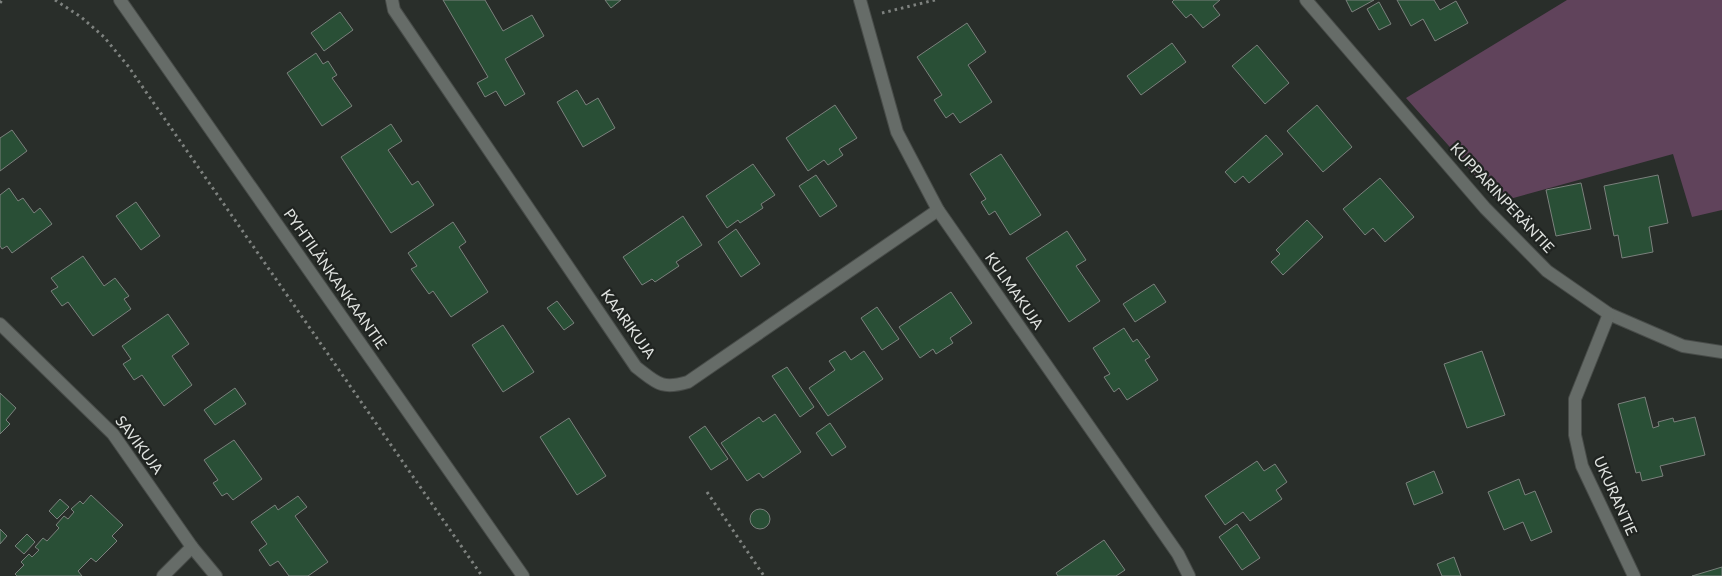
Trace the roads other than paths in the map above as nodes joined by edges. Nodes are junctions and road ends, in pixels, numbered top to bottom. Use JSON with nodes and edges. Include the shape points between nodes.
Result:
{"nodes":[{"id":1,"x":120,"y":0,"type":"edge"},
{"id":2,"x":392,"y":0,"type":"edge"},
{"id":3,"x":860,"y":0,"type":"edge"},
{"id":4,"x":1306,"y":0,"type":"edge"},
{"id":5,"x":938,"y":210,"type":"junction"},
{"id":6,"x":1609,"y":314,"type":"junction"},
{"id":7,"x":0,"y":324,"type":"edge"},
{"id":8,"x":1722,"y":352,"type":"edge"},
{"id":9,"x":192,"y":547,"type":"junction"},
{"id":10,"x":163,"y":576,"type":"edge"},
{"id":11,"x":216,"y":576,"type":"edge"},
{"id":12,"x":523,"y":576,"type":"edge"},
{"id":13,"x":1189,"y":576,"type":"edge"},
{"id":14,"x":1634,"y":576,"type":"edge"}],
"edges":[{"from":1,"to":12,"type":"street","name":"PYHTILÄNKANKAANTIE"},
{"from":2,"to":5,"type":"street","name":"KAARIKUJA","via":[[394,10],[636,368],[657,383],[672,386],[688,382]]},
{"from":3,"to":5,"type":"street","name":"KULMAKUJA","via":[[897,132]]},
{"from":4,"to":6,"type":"street","name":"KUPPARINPERÄNTIE","via":[[1492,215],[1547,271]]},
{"from":5,"to":13,"type":"street","name":"KULMAKUJA","via":[[1173,546]]},
{"from":6,"to":8,"type":"street","name":"KUPPARINPERÄNTIE","via":[[1683,346]]},
{"from":6,"to":14,"type":"street","name":"UKURANTIE","via":[[1575,399],[1575,435],[1582,466]]},
{"from":7,"to":9,"type":"street","name":"SAVIKUJA","via":[[114,434]]},
{"from":9,"to":10,"type":"street"},
{"from":9,"to":11,"type":"street","name":"SAVIKUJA"}]}
